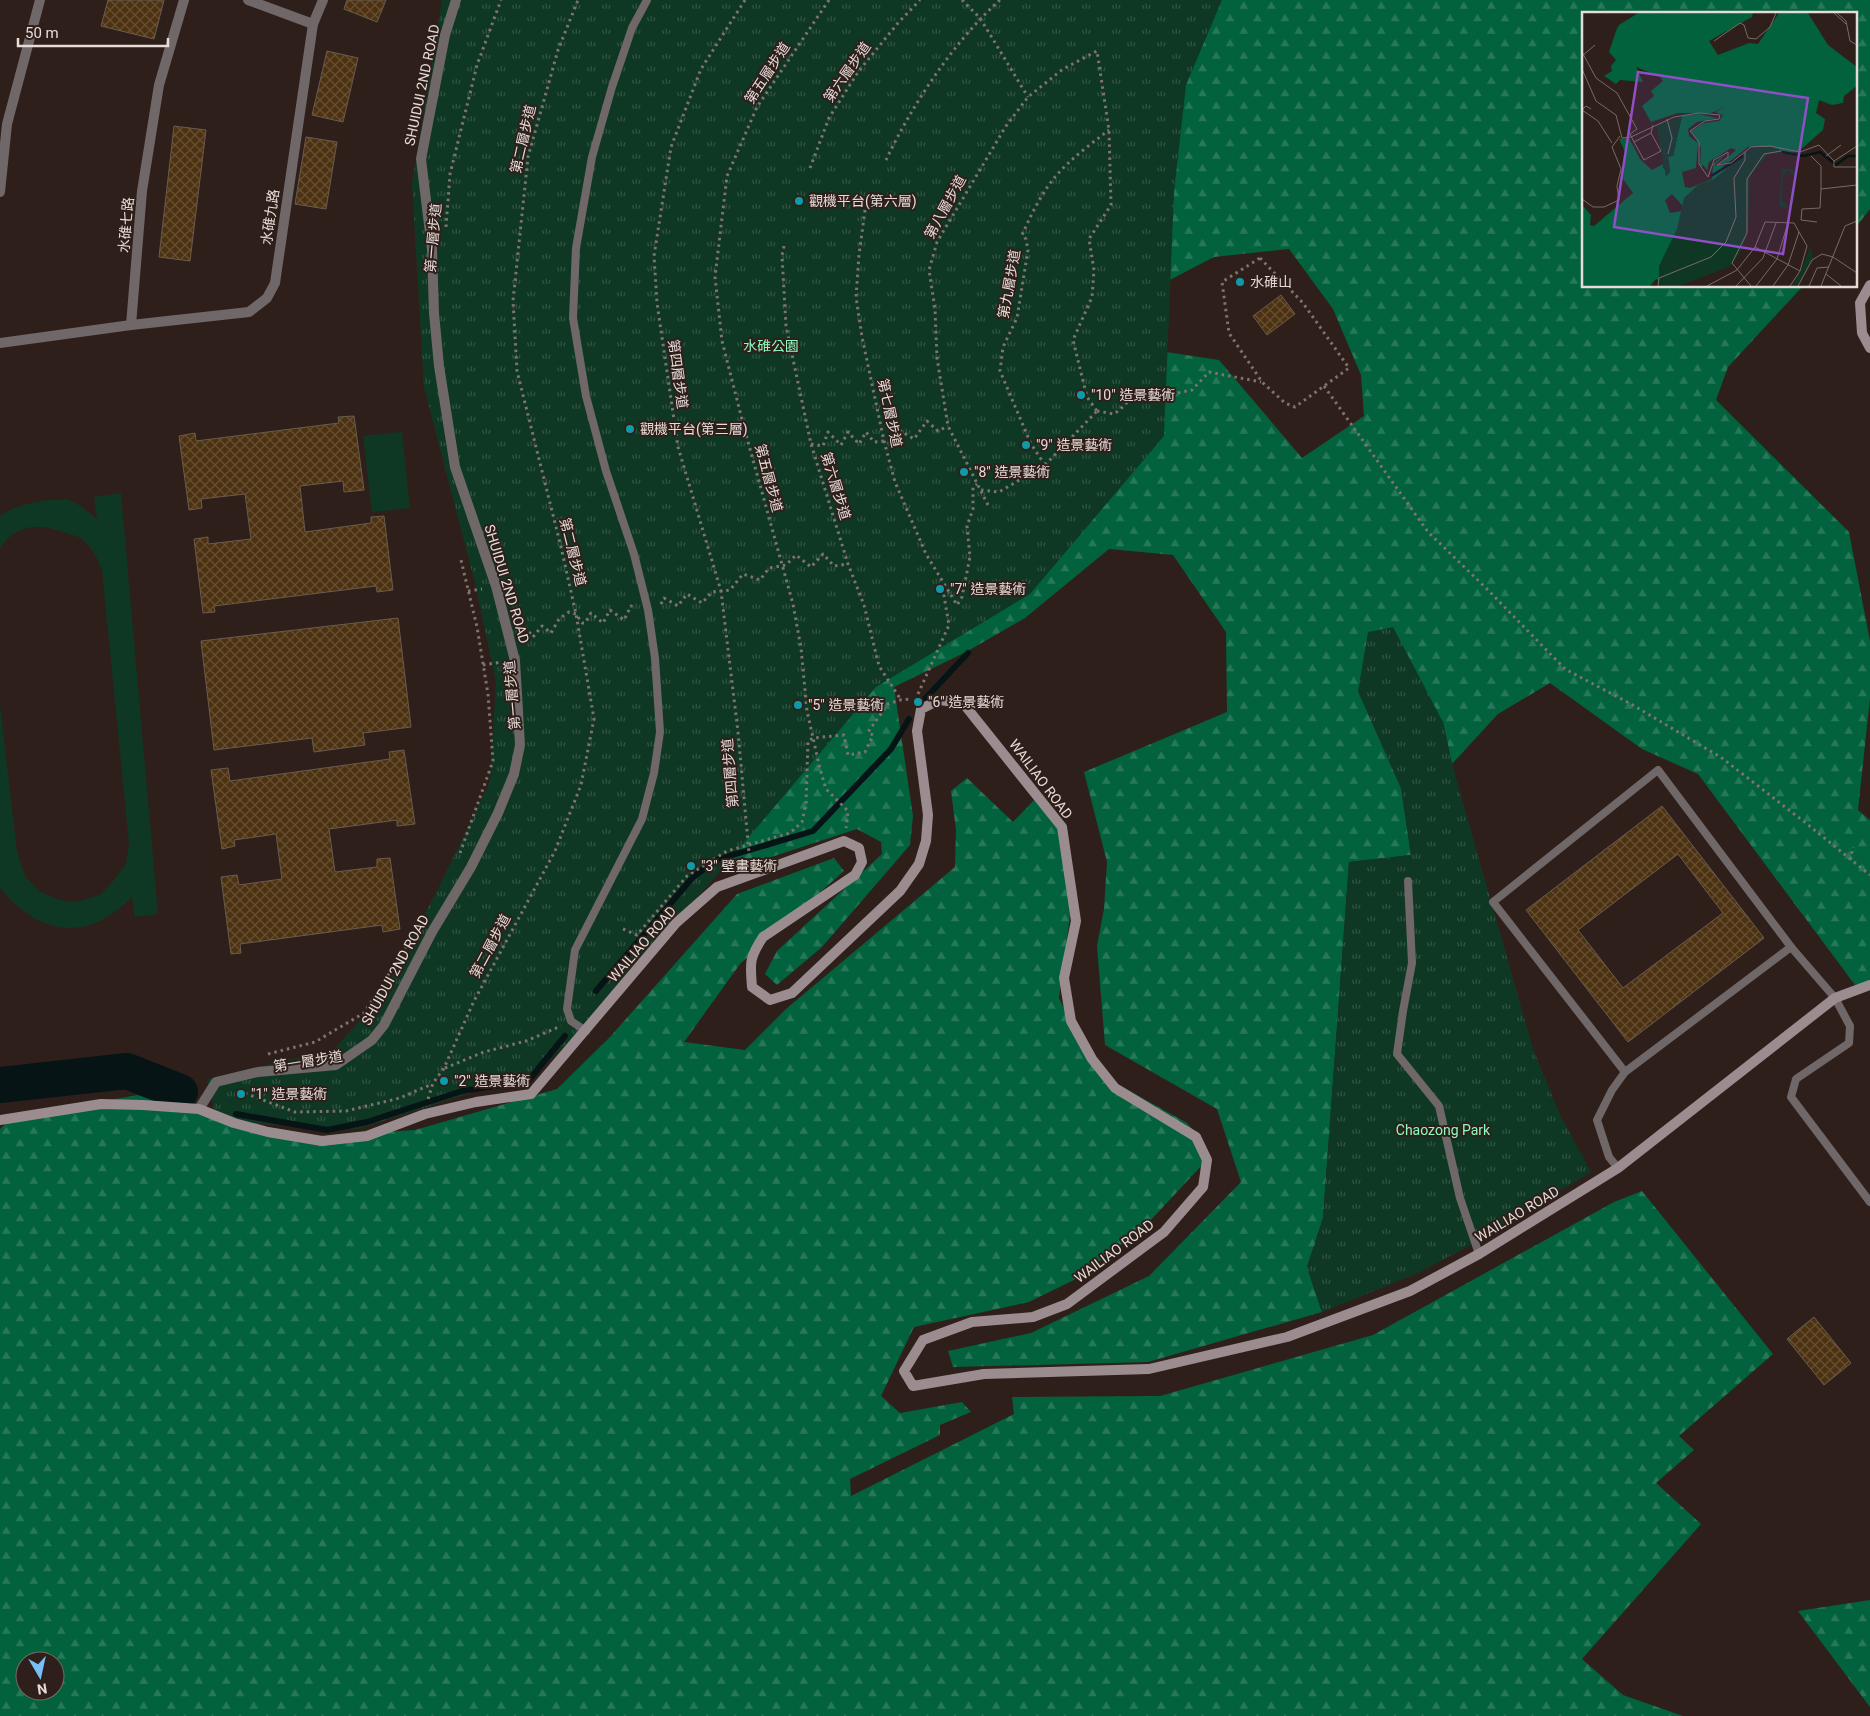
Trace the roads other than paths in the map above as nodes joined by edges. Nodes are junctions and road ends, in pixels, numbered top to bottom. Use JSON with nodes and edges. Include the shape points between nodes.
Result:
{"nodes":[{"id":1,"x":40,"y":0,"type":"edge"},
{"id":2,"x":184,"y":0,"type":"edge"},
{"id":3,"x":248,"y":0,"type":"edge"},
{"id":4,"x":323,"y":0,"type":"edge"},
{"id":5,"x":456,"y":0,"type":"edge"},
{"id":6,"x":647,"y":0,"type":"edge"},
{"id":7,"x":313,"y":24,"type":"junction"},
{"id":8,"x":0,"y":192,"type":"edge"},
{"id":9,"x":1870,"y":285,"type":"edge"},
{"id":10,"x":131,"y":325,"type":"junction"},
{"id":11,"x":0,"y":343,"type":"edge"},
{"id":12,"x":1870,"y":348,"type":"edge"},
{"id":13,"x":1408,"y":881,"type":"dead end"},
{"id":14,"x":1791,"y":947,"type":"junction"},
{"id":15,"x":1870,"y":985,"type":"edge"},
{"id":16,"x":1835,"y":998,"type":"junction"},
{"id":17,"x":586,"y":1031,"type":"junction"},
{"id":18,"x":1626,"y":1072,"type":"junction"},
{"id":19,"x":200,"y":1109,"type":"junction"},
{"id":20,"x":0,"y":1120,"type":"edge"},
{"id":21,"x":1618,"y":1168,"type":"junction"},
{"id":22,"x":1870,"y":1202,"type":"edge"},
{"id":23,"x":1479,"y":1254,"type":"junction"}],
"edges":[{"from":1,"to":8,"type":"street","via":[[7,124]]},
{"from":2,"to":10,"type":"street","name":"水碓七路","via":[[159,85],[142,191]]},
{"from":3,"to":7,"type":"street"},
{"from":4,"to":7,"type":"street","name":"水碓九路"},
{"from":5,"to":19,"type":"street","name":"SHUIDUI 2ND ROAD","via":[[445,35],[421,159],[432,249],[439,366],[455,467],[496,586],[515,661],[520,745],[514,774],[471,867],[432,932],[384,1026],[372,1040],[336,1065],[258,1072],[216,1082]]},
{"from":6,"to":17,"type":"lane","via":[[632,28],[612,87],[592,157],[576,248],[573,318],[586,396],[648,610],[660,732],[642,819],[574,950],[567,1009],[571,1021]]},
{"from":7,"to":10,"type":"street","name":"水碓九路","via":[[275,283],[267,298],[249,312]]},
{"from":9,"to":12,"type":"street","via":[[1860,303],[1862,333]]},
{"from":10,"to":11,"type":"street"},
{"from":13,"to":23,"type":"lane","via":[[1412,963],[1397,1054],[1438,1106],[1460,1198]]},
{"from":14,"to":16,"type":"lane"},
{"from":14,"to":18,"type":"lane"},
{"from":14,"to":18,"type":"lane","via":[[1658,770],[1493,902]]},
{"from":15,"to":16,"type":"street","name":"WAILIAO ROAD"},
{"from":16,"to":21,"type":"street","name":"WAILIAO ROAD"},
{"from":16,"to":22,"type":"lane","via":[[1850,1026],[1850,1043],[1796,1080],[1791,1097]]},
{"from":17,"to":19,"type":"street","name":"WAILIAO ROAD","via":[[531,1094],[425,1114],[367,1136],[322,1141],[268,1132]]},
{"from":17,"to":23,"type":"street","name":"WAILIAO ROAD","via":[[676,923],[717,886],[844,840],[860,848],[862,862],[855,874],[763,937],[754,951],[750,963],[752,987],[770,1000],[792,993],[900,891],[919,864],[926,841],[928,815],[917,731],[921,709],[939,700],[963,703],[1062,827],[1076,921],[1064,978],[1071,1021],[1092,1059],[1116,1088],[1196,1137],[1207,1160],[1203,1187],[1164,1232],[1067,1304],[1033,1317],[972,1322],[923,1340],[904,1371],[913,1386],[984,1374],[1149,1370],[1287,1337],[1410,1292]]},
{"from":18,"to":21,"type":"lane","via":[[1612,1090],[1598,1120],[1609,1156]]},
{"from":19,"to":20,"type":"street","name":"WAILIAO ROAD","via":[[101,1104]]},
{"from":21,"to":23,"type":"street","name":"WAILIAO ROAD"}]}
